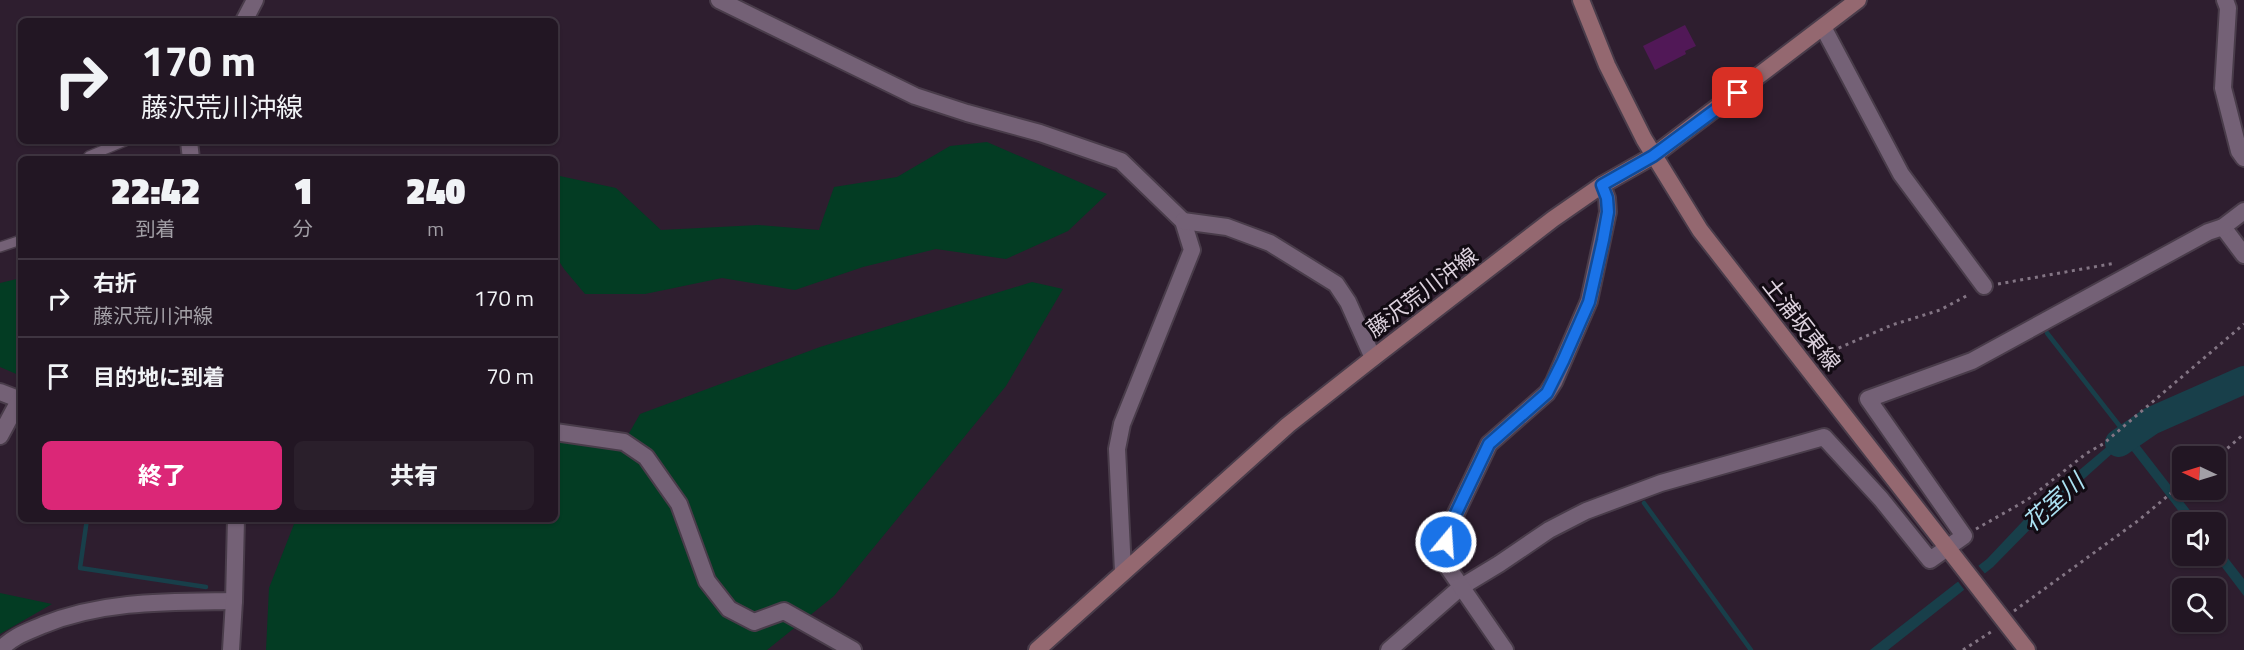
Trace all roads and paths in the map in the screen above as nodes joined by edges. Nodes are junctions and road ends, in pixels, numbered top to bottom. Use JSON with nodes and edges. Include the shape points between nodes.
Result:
{"nodes":[{"id":1,"x":255,"y":0,"type":"edge"},
{"id":2,"x":719,"y":0,"type":"edge"},
{"id":3,"x":1581,"y":0,"type":"edge"},
{"id":4,"x":1857,"y":0,"type":"edge"},
{"id":5,"x":2226,"y":0,"type":"edge"},
{"id":6,"x":246,"y":18,"type":"edge"},
{"id":7,"x":1823,"y":27,"type":"junction"},
{"id":8,"x":118,"y":144,"type":"edge"},
{"id":9,"x":89,"y":156,"type":"edge"},
{"id":10,"x":1653,"y":156,"type":"junction"},
{"id":11,"x":2244,"y":158,"type":"edge"},
{"id":12,"x":1602,"y":185,"type":"junction"},
{"id":13,"x":2244,"y":211,"type":"edge"},
{"id":14,"x":1184,"y":220,"type":"junction"},
{"id":15,"x":2223,"y":226,"type":"junction"},
{"id":16,"x":18,"y":241,"type":"edge"},
{"id":17,"x":0,"y":247,"type":"edge"},
{"id":18,"x":2244,"y":255,"type":"edge"},
{"id":19,"x":1984,"y":286,"type":"dead end"},
{"id":20,"x":2244,"y":324,"type":"edge"},
{"id":21,"x":1373,"y":358,"type":"junction"},
{"id":22,"x":0,"y":392,"type":"edge"},
{"id":23,"x":18,"y":398,"type":"edge"},
{"id":24,"x":18,"y":404,"type":"edge"},
{"id":25,"x":558,"y":432,"type":"edge"},
{"id":26,"x":2244,"y":434,"type":"edge"},
{"id":27,"x":0,"y":436,"type":"edge"},
{"id":28,"x":2226,"y":449,"type":"edge"},
{"id":29,"x":2172,"y":492,"type":"edge"},
{"id":30,"x":236,"y":522,"type":"edge"},
{"id":31,"x":1964,"y":536,"type":"junction"},
{"id":32,"x":1952,"y":551,"type":"junction"},
{"id":33,"x":1124,"y":571,"type":"junction"},
{"id":34,"x":1461,"y":587,"type":"junction"},
{"id":35,"x":234,"y":601,"type":"junction"},
{"id":36,"x":2002,"y":618,"type":"junction"},
{"id":37,"x":0,"y":650,"type":"edge"},
{"id":38,"x":231,"y":650,"type":"edge"},
{"id":39,"x":853,"y":650,"type":"edge"},
{"id":40,"x":1037,"y":650,"type":"edge"},
{"id":41,"x":1389,"y":650,"type":"edge"},
{"id":42,"x":1505,"y":650,"type":"edge"},
{"id":43,"x":1963,"y":650,"type":"edge"},
{"id":44,"x":2027,"y":650,"type":"edge"}],
"edges":[{"from":1,"to":6,"type":"street"},
{"from":2,"to":14,"type":"street","via":[[915,96],[1121,161]]},
{"from":3,"to":10,"type":"main road","name":"土浦坂東線","via":[[1607,65]]},
{"from":4,"to":7,"type":"main road","name":"藤沢荒川沖線"},
{"from":5,"to":11,"type":"street","via":[[2223,88]]},
{"from":7,"to":10,"type":"main road","name":"藤沢荒川沖線"},
{"from":7,"to":19,"type":"street","via":[[1900,174]]},
{"from":8,"to":9,"type":"lane"},
{"from":10,"to":12,"type":"main road","name":"藤沢荒川沖線"},
{"from":10,"to":32,"type":"main road","name":"土浦坂東線","via":[[1700,230]]},
{"from":12,"to":21,"type":"main road","name":"藤沢荒川沖線"},
{"from":12,"to":34,"type":"street","via":[[1608,212],[1601,249],[1589,302],[1563,361],[1547,393],[1489,444],[1448,530],[1444,555]]},
{"from":13,"to":15,"type":"street"},
{"from":14,"to":21,"type":"street","via":[[1227,227],[1270,243],[1336,284],[1352,309]]},
{"from":14,"to":33,"type":"street","via":[[1192,250],[1122,424],[1117,449]]},
{"from":15,"to":18,"type":"street"},
{"from":15,"to":31,"type":"street","via":[[1972,361],[1868,399]]},
{"from":16,"to":17,"type":"lane"},
{"from":20,"to":31,"type":"path","via":[[2117,433],[2026,500]]},
{"from":21,"to":33,"type":"main road","name":"藤沢荒川沖線","via":[[1288,425]]},
{"from":22,"to":23,"type":"street"},
{"from":24,"to":27,"type":"street"},
{"from":25,"to":39,"type":"street","via":[[624,442],[646,457],[679,504],[707,581],[729,609],[754,622],[784,611]]},
{"from":26,"to":28,"type":"path"},
{"from":29,"to":36,"type":"path"},
{"from":30,"to":35,"type":"street"},
{"from":31,"to":32,"type":"street"},
{"from":32,"to":34,"type":"street","via":[[1930,560],[1824,437],[1661,483],[1586,511]]},
{"from":32,"to":36,"type":"main road","name":"土浦坂東線"},
{"from":33,"to":40,"type":"main road","name":"藤沢荒川沖線"},
{"from":34,"to":41,"type":"street"},
{"from":34,"to":42,"type":"street"},
{"from":35,"to":37,"type":"street","via":[[154,602],[96,609],[11,638]]},
{"from":35,"to":38,"type":"street"},
{"from":36,"to":43,"type":"path","via":[[1991,633]]},
{"from":36,"to":44,"type":"main road","name":"土浦坂東線"}]}
